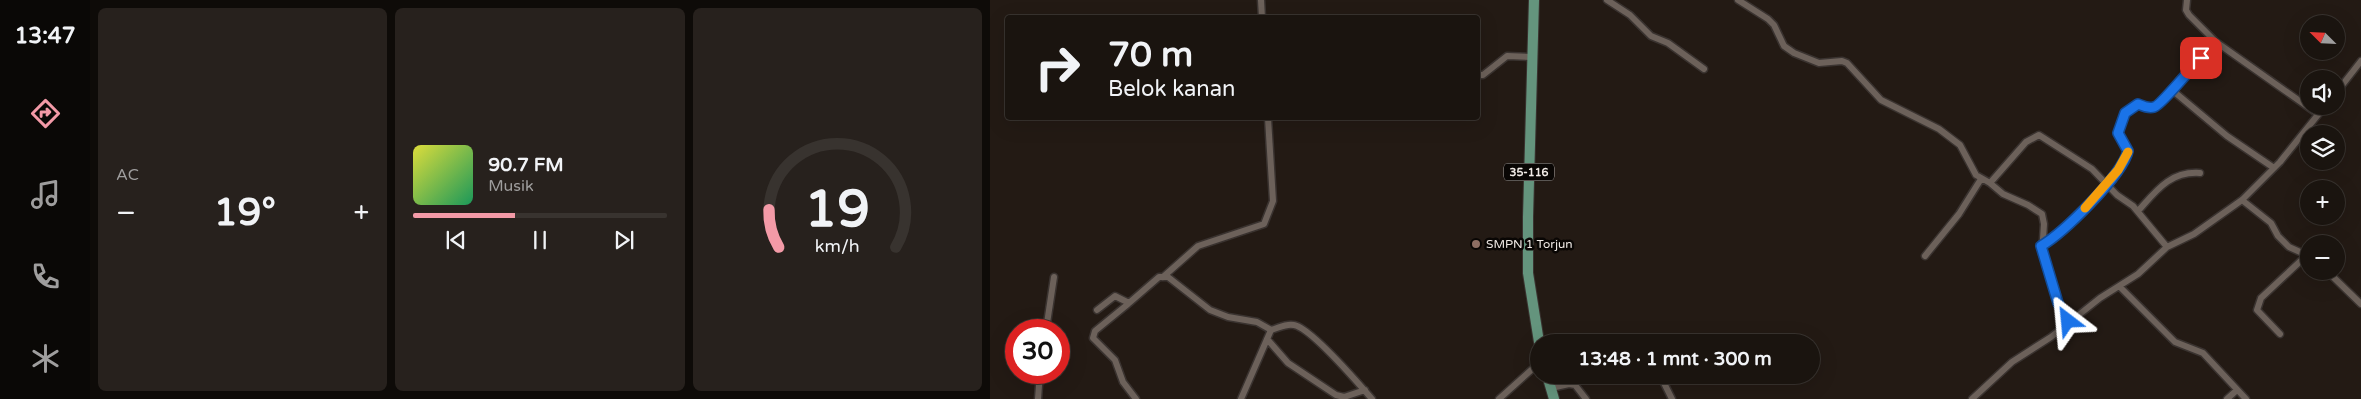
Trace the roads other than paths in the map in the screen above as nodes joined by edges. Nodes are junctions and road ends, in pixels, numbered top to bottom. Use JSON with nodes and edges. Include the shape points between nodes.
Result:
{"nodes":[{"id":1,"x":1262,"y":0,"type":"edge"},
{"id":2,"x":1534,"y":0,"type":"edge"},
{"id":3,"x":1607,"y":0,"type":"edge"},
{"id":4,"x":1738,"y":0,"type":"edge"},
{"id":5,"x":2187,"y":0,"type":"edge"},
{"id":6,"x":1262,"y":15,"type":"edge"},
{"id":7,"x":2216,"y":42,"type":"junction"},
{"id":8,"x":1532,"y":57,"type":"junction"},
{"id":9,"x":2361,"y":61,"type":"edge"},
{"id":10,"x":1704,"y":69,"type":"dead end"},
{"id":11,"x":1480,"y":75,"type":"edge"},
{"id":12,"x":2345,"y":81,"type":"edge"},
{"id":13,"x":2172,"y":90,"type":"junction"},
{"id":14,"x":2300,"y":101,"type":"edge"},
{"id":15,"x":2317,"y":115,"type":"edge"},
{"id":16,"x":1268,"y":120,"type":"edge"},
{"id":17,"x":2274,"y":168,"type":"junction"},
{"id":18,"x":2200,"y":173,"type":"dead end"},
{"id":19,"x":1981,"y":179,"type":"junction"},
{"id":20,"x":1990,"y":183,"type":"junction"},
{"id":21,"x":2106,"y":185,"type":"junction"},
{"id":22,"x":2242,"y":200,"type":"junction"},
{"id":23,"x":2138,"y":211,"type":"junction"},
{"id":24,"x":2041,"y":246,"type":"junction"},
{"id":25,"x":2167,"y":247,"type":"junction"},
{"id":26,"x":2300,"y":252,"type":"edge"},
{"id":27,"x":1925,"y":256,"type":"dead end"},
{"id":28,"x":2300,"y":263,"type":"edge"},
{"id":29,"x":1163,"y":276,"type":"junction"},
{"id":30,"x":1054,"y":277,"type":"dead end"},
{"id":31,"x":2336,"y":280,"type":"edge"},
{"id":32,"x":2120,"y":287,"type":"junction"},
{"id":33,"x":1128,"y":304,"type":"junction"},
{"id":34,"x":2361,"y":304,"type":"edge"},
{"id":35,"x":1097,"y":310,"type":"dead end"},
{"id":36,"x":1048,"y":319,"type":"edge"},
{"id":37,"x":2068,"y":321,"type":"junction"},
{"id":38,"x":1271,"y":330,"type":"junction"},
{"id":39,"x":1539,"y":334,"type":"edge"},
{"id":40,"x":2280,"y":334,"type":"dead end"},
{"id":41,"x":1267,"y":339,"type":"junction"},
{"id":42,"x":1530,"y":371,"type":"edge"},
{"id":43,"x":1039,"y":384,"type":"edge"},
{"id":44,"x":1664,"y":384,"type":"edge"},
{"id":45,"x":1364,"y":390,"type":"junction"},
{"id":46,"x":2237,"y":390,"type":"junction"},
{"id":47,"x":1553,"y":396,"type":"edge"},
{"id":48,"x":1038,"y":399,"type":"edge"},
{"id":49,"x":1136,"y":399,"type":"edge"},
{"id":50,"x":1241,"y":399,"type":"edge"},
{"id":51,"x":1372,"y":399,"type":"edge"},
{"id":52,"x":1499,"y":399,"type":"edge"},
{"id":53,"x":1586,"y":399,"type":"edge"},
{"id":54,"x":1672,"y":399,"type":"edge"},
{"id":55,"x":1972,"y":399,"type":"edge"},
{"id":56,"x":2228,"y":399,"type":"edge"},
{"id":57,"x":2246,"y":399,"type":"edge"}],
"edges":[{"from":1,"to":6,"type":"street"},
{"from":2,"to":8,"type":"main road","number":"35-116"},
{"from":3,"to":10,"type":"street","via":[[1630,15],[1651,36],[1668,43]]},
{"from":4,"to":19,"type":"street","via":[[1768,19],[1774,25],[1780,42],[1794,52],[1819,63],[1847,63],[1881,100],[1939,129],[1960,145],[1973,171]]},
{"from":5,"to":7,"type":"street","via":[[2189,15]]},
{"from":7,"to":13,"type":"street"},
{"from":7,"to":14,"type":"street"},
{"from":8,"to":11,"type":"street","via":[[1507,56]]},
{"from":8,"to":39,"type":"main road","number":"35-116","via":[[1528,273]]},
{"from":9,"to":12,"type":"street"},
{"from":13,"to":17,"type":"street","via":[[2227,136]]},
{"from":13,"to":21,"type":"street","via":[[2156,107],[2138,104],[2125,113],[2118,133],[2127,155]]},
{"from":15,"to":17,"type":"street"},
{"from":16,"to":29,"type":"street","via":[[1273,201],[1264,224],[1198,246]]},
{"from":17,"to":22,"type":"street"},
{"from":18,"to":23,"type":"street","via":[[2181,173],[2159,188]]},
{"from":19,"to":20,"type":"street"},
{"from":19,"to":27,"type":"street","via":[[1959,214]]},
{"from":20,"to":21,"type":"street","via":[[2026,142],[2039,135],[2082,160]]},
{"from":20,"to":24,"type":"street","via":[[2003,194],[2028,204],[2042,214]]},
{"from":21,"to":23,"type":"street"},
{"from":21,"to":24,"type":"street","via":[[2056,238]]},
{"from":22,"to":25,"type":"street","via":[[2194,234]]},
{"from":22,"to":26,"type":"street","via":[[2271,223],[2289,247]]},
{"from":23,"to":25,"type":"street"},
{"from":24,"to":37,"type":"street","via":[[2058,303]]},
{"from":25,"to":32,"type":"street"},
{"from":28,"to":40,"type":"street","via":[[2257,305],[2257,310]]},
{"from":29,"to":33,"type":"street"},
{"from":29,"to":38,"type":"street","via":[[1210,310],[1257,322]]},
{"from":30,"to":36,"type":"street"},
{"from":31,"to":34,"type":"street"},
{"from":32,"to":37,"type":"street"},
{"from":32,"to":46,"type":"street","via":[[2175,342],[2203,353]]},
{"from":33,"to":35,"type":"street","via":[[1115,296]]},
{"from":33,"to":49,"type":"street","via":[[1096,331],[1093,338],[1115,360],[1124,382]]},
{"from":37,"to":55,"type":"street","via":[[2051,337],[2012,362]]},
{"from":38,"to":41,"type":"street"},
{"from":38,"to":45,"type":"street","via":[[1286,324],[1298,326],[1335,357]]},
{"from":41,"to":45,"type":"street","via":[[1288,363],[1331,392],[1344,397]]},
{"from":41,"to":50,"type":"street"},
{"from":42,"to":52,"type":"street"},
{"from":43,"to":48,"type":"street"},
{"from":44,"to":54,"type":"street"},
{"from":45,"to":51,"type":"street"},
{"from":46,"to":56,"type":"street"},
{"from":46,"to":57,"type":"street"},
{"from":47,"to":53,"type":"street","via":[[1569,384],[1575,385]]}]}
